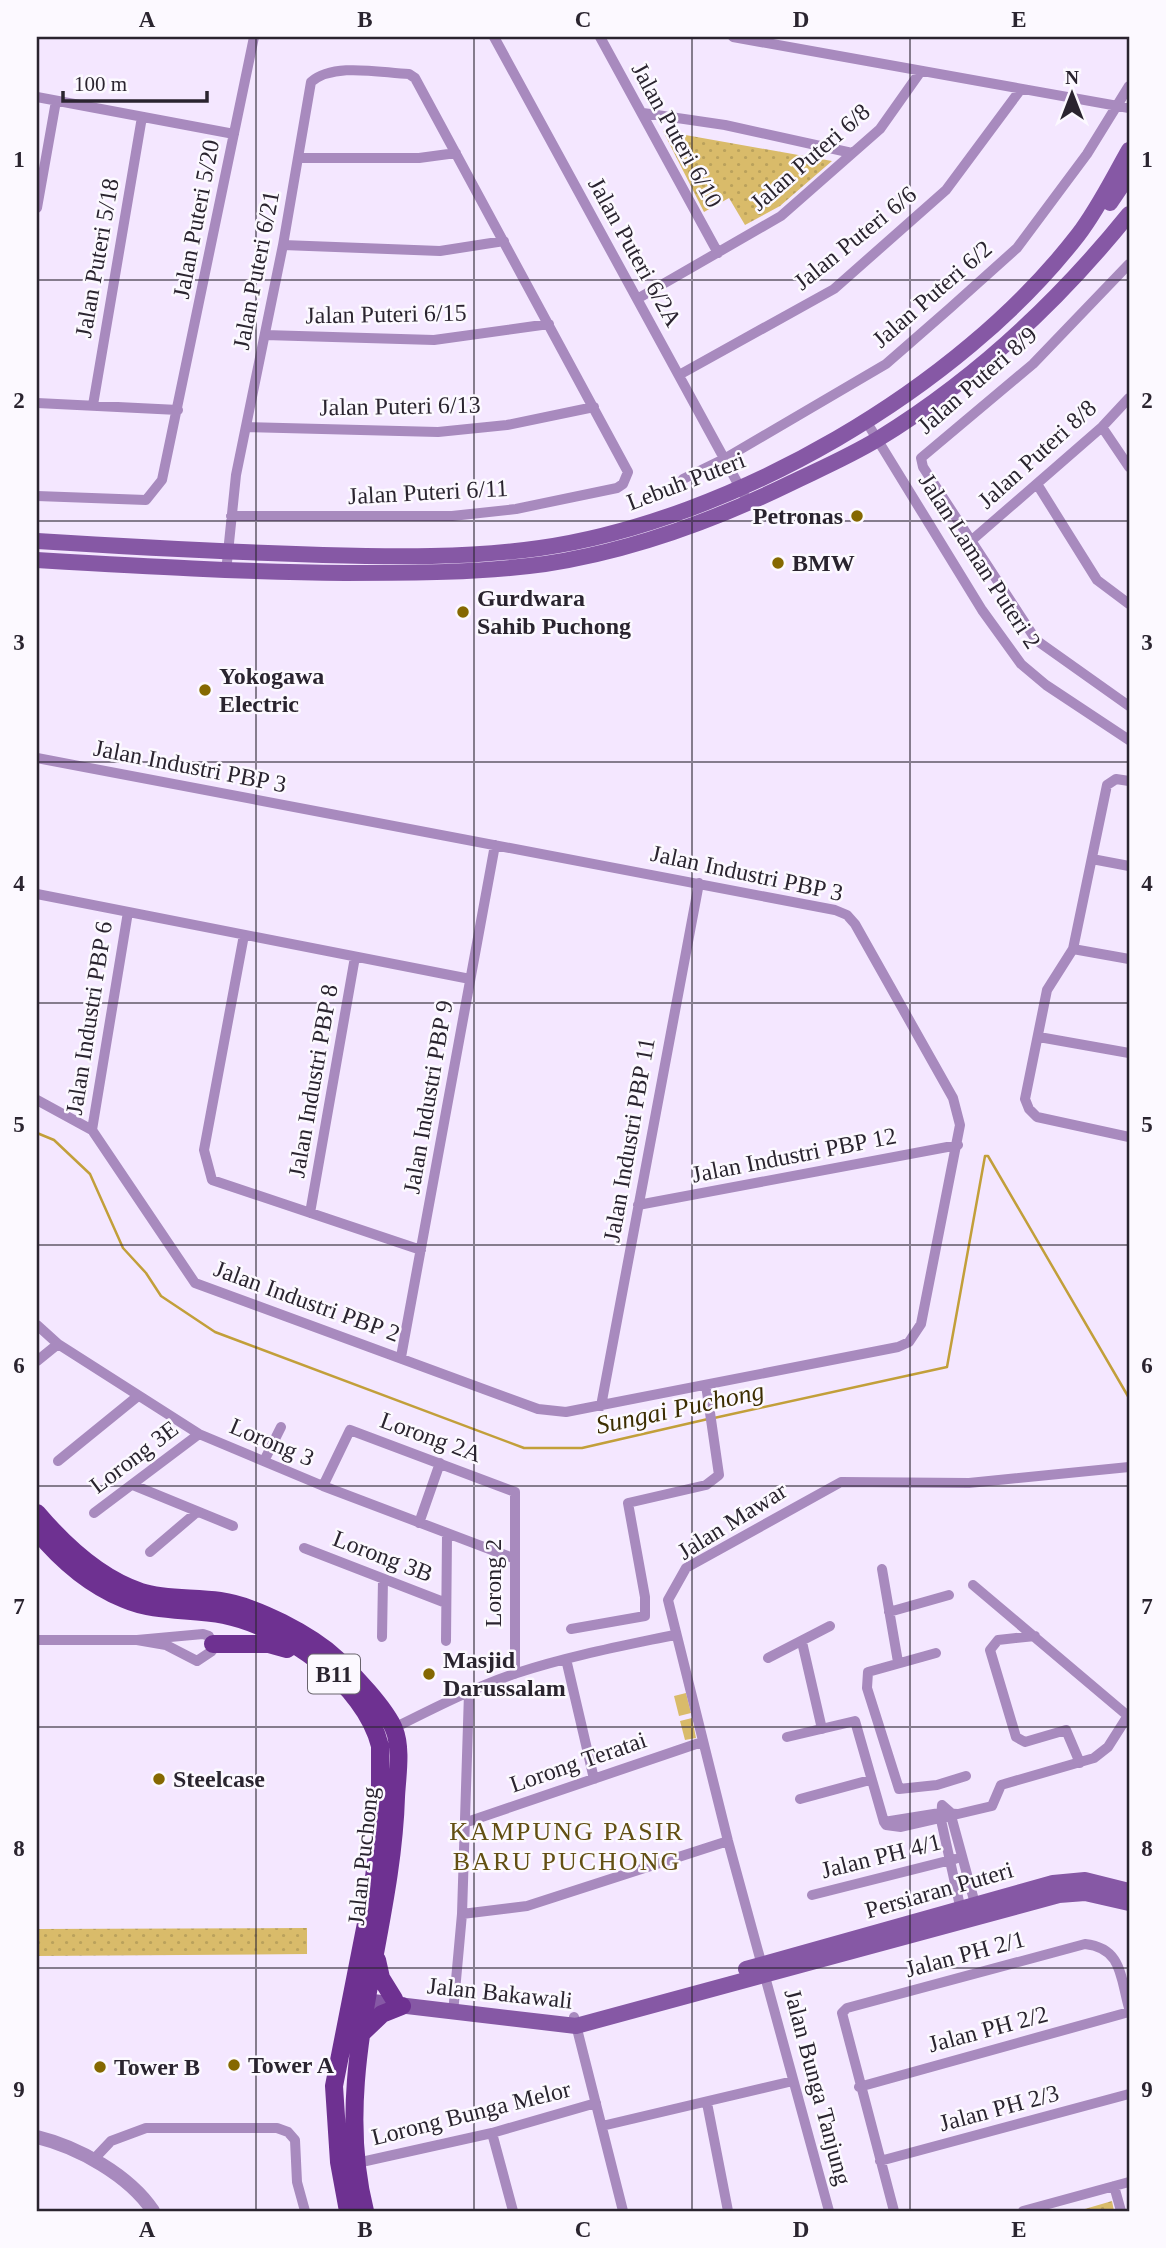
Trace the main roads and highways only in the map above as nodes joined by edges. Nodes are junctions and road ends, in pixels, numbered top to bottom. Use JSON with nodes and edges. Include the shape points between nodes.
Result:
{"nodes":[{"id":1,"x":1129,"y":150,"type":"edge"},
{"id":2,"x":1129,"y":175,"type":"edge"},
{"id":3,"x":1129,"y":200,"type":"edge"},
{"id":4,"x":1129,"y":214,"type":"edge"},
{"id":5,"x":1078,"y":235,"type":"junction"},
{"id":6,"x":1082,"y":268,"type":"junction"},
{"id":7,"x":37,"y":541,"type":"edge"},
{"id":8,"x":37,"y":560,"type":"edge"},
{"id":9,"x":37,"y":1513,"type":"edge"},
{"id":10,"x":37,"y":1531,"type":"edge"},
{"id":11,"x":213,"y":1644,"type":"road end"},
{"id":12,"x":319,"y":1662,"type":"junction"},
{"id":13,"x":1129,"y":1891,"type":"edge"},
{"id":14,"x":1129,"y":1903,"type":"edge"},
{"id":15,"x":969,"y":1912,"type":"junction"},
{"id":16,"x":376,"y":1953,"type":"junction"},
{"id":17,"x":764,"y":1969,"type":"joint"},
{"id":18,"x":359,"y":1998,"type":"junction"},
{"id":19,"x":398,"y":2002,"type":"junction"},
{"id":20,"x":361,"y":2034,"type":"junction"},
{"id":21,"x":348,"y":2211,"type":"edge"},
{"id":22,"x":365,"y":2211,"type":"edge"}],
"edges":[{"from":1,"to":5,"type":"main road","name":"Lebuh Puteri"},
{"from":2,"to":5,"type":"main road","name":"Lebuh Puteri"},
{"from":3,"to":6,"type":"main road","name":"Lebuh Puteri"},
{"from":4,"to":6,"type":"main road","name":"Lebuh Puteri"},
{"from":5,"to":7,"type":"main road","name":"Lebuh Puteri","via":[[958,356],[866,421],[740,488],[635,527],[540,548],[433,556]]},
{"from":6,"to":8,"type":"main road","name":"Lebuh Puteri","via":[[1003,348],[877,440],[749,504],[632,545],[546,564],[461,572],[226,572]]},
{"from":9,"to":16,"type":"main road","name":"Jalan Puchong","number":"B11","via":[[75,1553],[120,1583],[159,1596],[243,1606],[319,1645],[338,1660],[394,1728],[395,1843]]},
{"from":10,"to":12,"type":"main road","name":"Jalan Puchong","number":"B11","via":[[83,1575],[122,1599],[246,1621]]},
{"from":11,"to":12,"type":"main road","via":[[269,1644]]},
{"from":12,"to":18,"type":"main road","name":"Jalan Puchong","number":"B11","via":[[354,1695],[371,1720],[380,1746],[380,1830]]},
{"from":13,"to":15,"type":"main road","name":"Persiaran Puteri","via":[[1085,1880],[1062,1881]]},
{"from":14,"to":15,"type":"main road","name":"Persiaran Puteri","via":[[1085,1893]]},
{"from":15,"to":17,"type":"main road","name":"Persiaran Puteri"},
{"from":16,"to":18,"type":"main road","name":"Jalan Puchong","number":"B11"},
{"from":16,"to":19,"type":"main road","via":[[381,1978]]},
{"from":17,"to":19,"type":"main road","name":"Jalan Bakawali","via":[[575,2021]]},
{"from":18,"to":19,"type":"main road","name":"Jalan Bakawali"},
{"from":18,"to":20,"type":"main road","name":"Jalan Puchong","number":"B11"},
{"from":18,"to":21,"type":"main road","name":"Jalan Puchong","number":"B11","via":[[334,2086]]},
{"from":19,"to":20,"type":"main road"},
{"from":20,"to":22,"type":"main road","name":"Jalan Puchong","number":"B11","via":[[354,2086],[357,2163]]}]}
